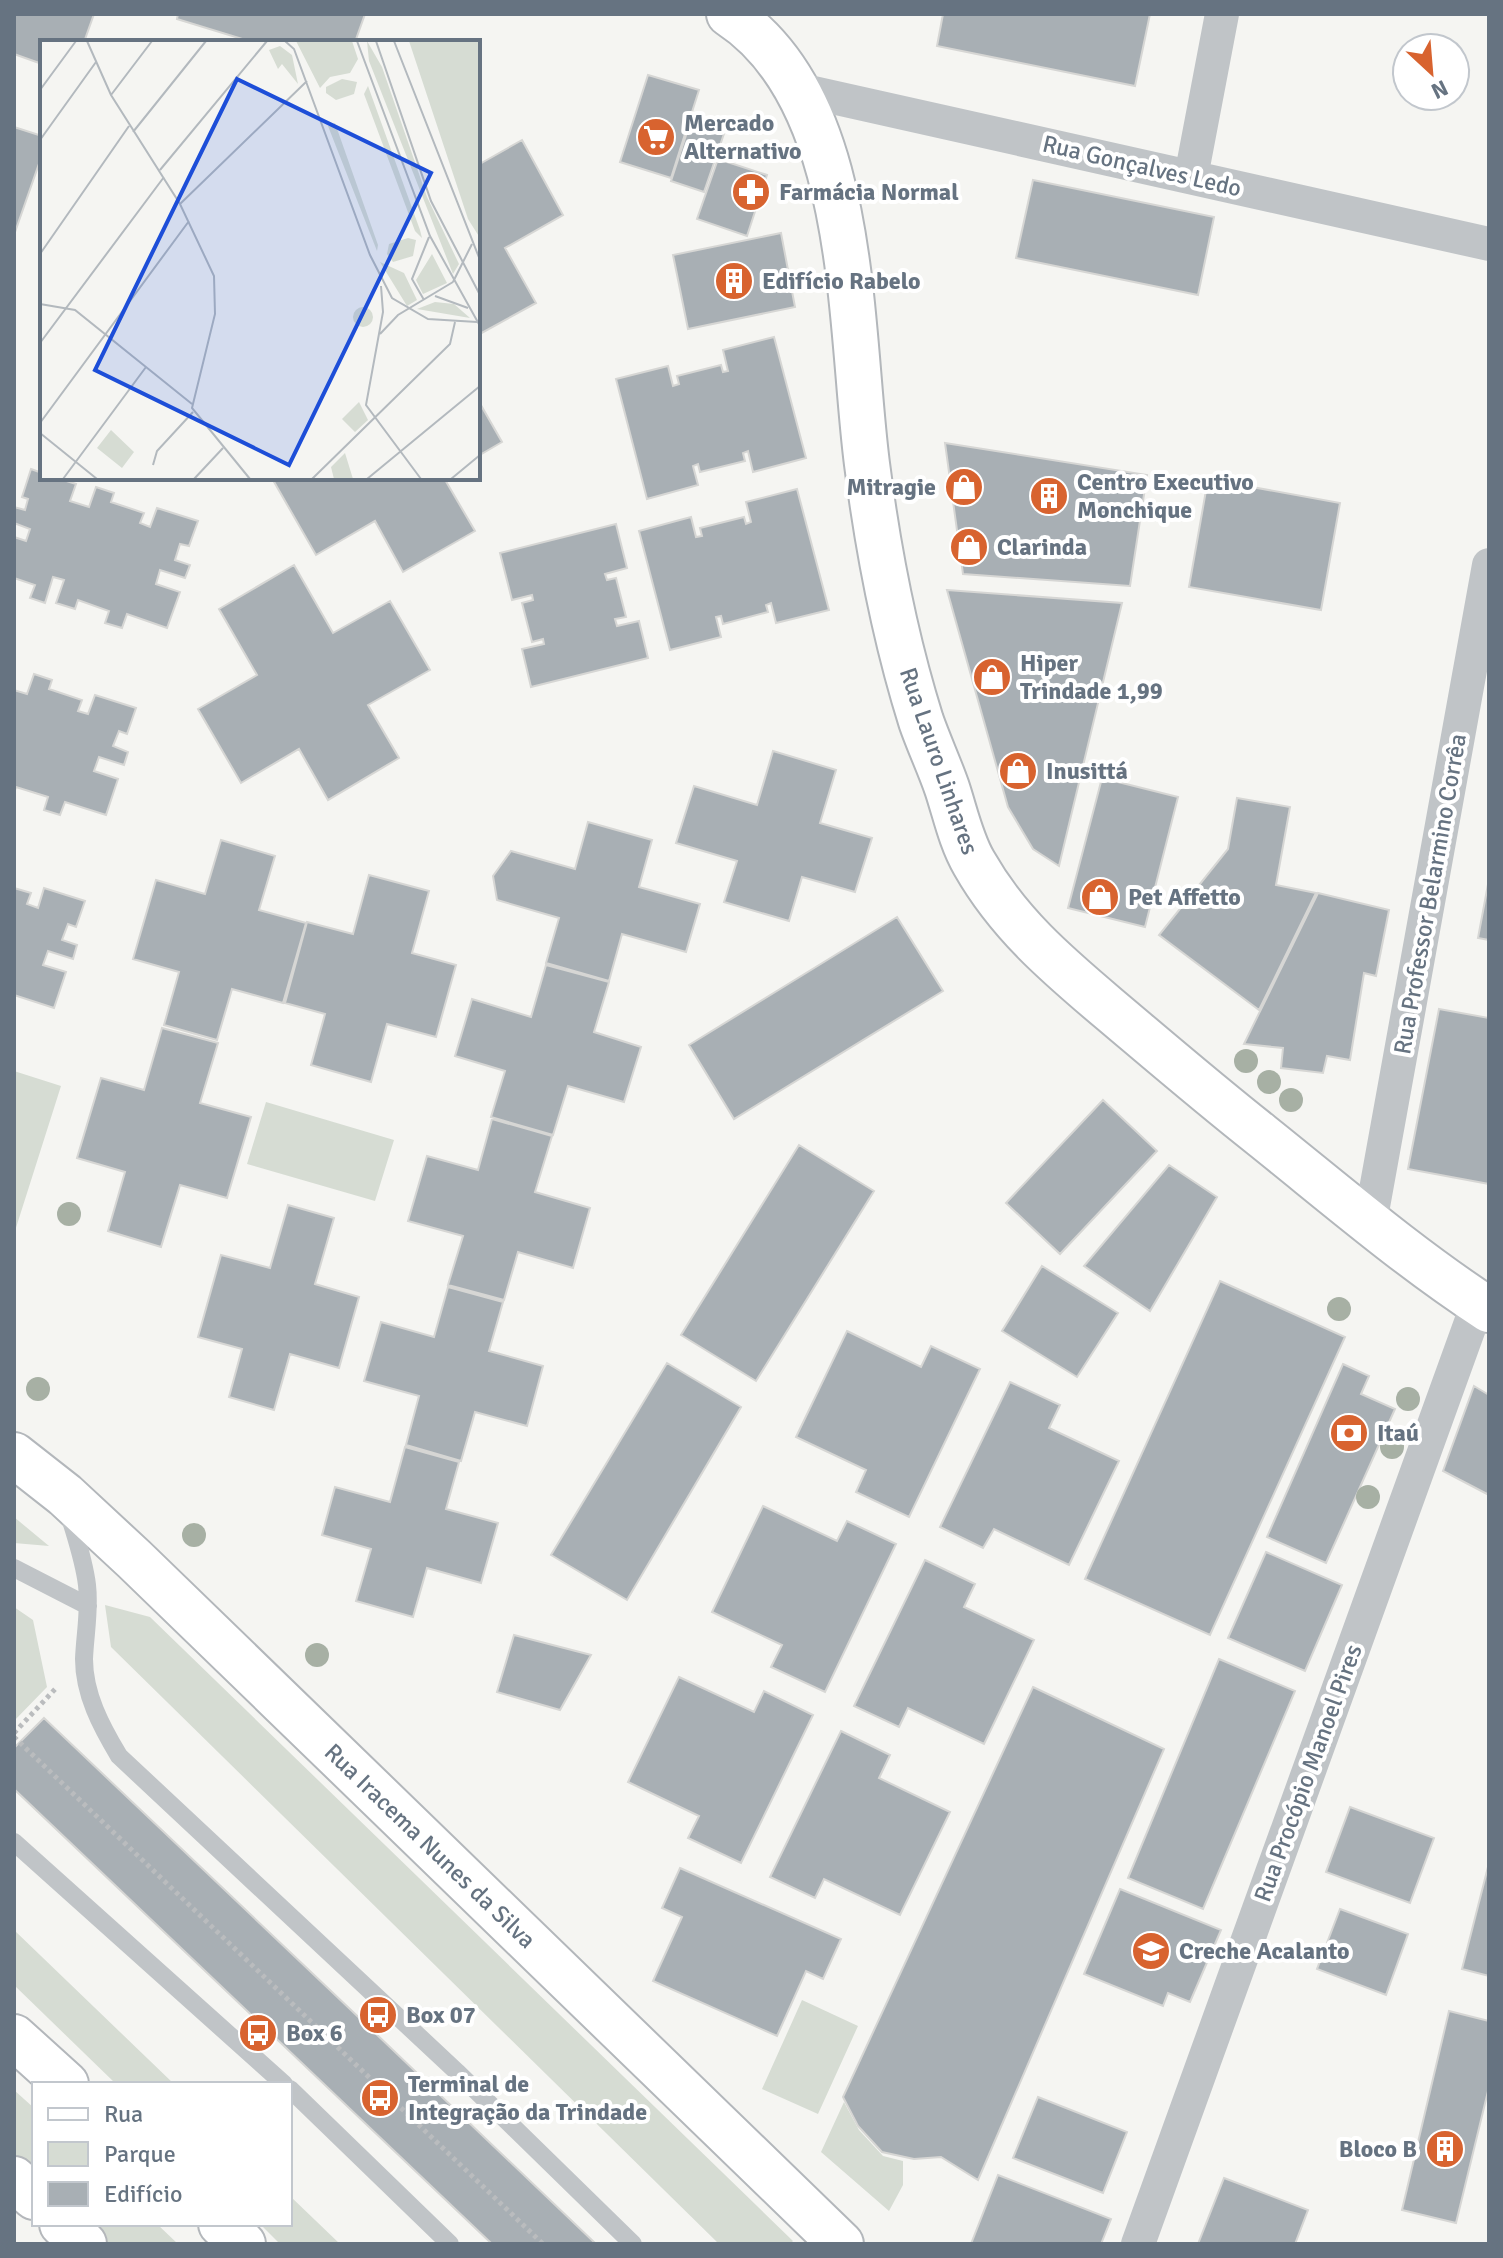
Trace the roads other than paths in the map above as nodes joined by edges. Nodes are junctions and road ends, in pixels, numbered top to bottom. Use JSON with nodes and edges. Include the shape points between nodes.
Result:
{"nodes":[{"id":1,"x":1222,"y":14,"type":"edge"},
{"id":2,"x":752,"y":22,"type":"edge"},
{"id":3,"x":796,"y":89,"type":"junction"},
{"id":4,"x":1191,"y":177,"type":"junction"},
{"id":5,"x":1489,"y":244,"type":"edge"},
{"id":6,"x":1489,"y":565,"type":"edge"},
{"id":7,"x":1370,"y":1223,"type":"junction"},
{"id":8,"x":1484,"y":1306,"type":"edge"},
{"id":9,"x":14,"y":1455,"type":"edge"},
{"id":10,"x":65,"y":1495,"type":"junction"},
{"id":11,"x":14,"y":1568,"type":"edge"},
{"id":12,"x":88,"y":1606,"type":"junction"},
{"id":13,"x":14,"y":1842,"type":"edge"},
{"id":14,"x":14,"y":2037,"type":"edge"},
{"id":15,"x":64,"y":2082,"type":"edge"},
{"id":16,"x":282,"y":2082,"type":"edge"},
{"id":17,"x":292,"y":2091,"type":"edge"},
{"id":18,"x":14,"y":2179,"type":"edge"},
{"id":19,"x":32,"y":2195,"type":"edge"},
{"id":20,"x":64,"y":2226,"type":"edge"},
{"id":21,"x":223,"y":2226,"type":"edge"},
{"id":22,"x":84,"y":2244,"type":"edge"},
{"id":23,"x":243,"y":2244,"type":"edge"},
{"id":24,"x":450,"y":2244,"type":"edge"},
{"id":25,"x":633,"y":2244,"type":"edge"},
{"id":26,"x":841,"y":2244,"type":"edge"},
{"id":27,"x":1138,"y":2244,"type":"edge"}],
"edges":[{"from":1,"to":4,"type":"street"},
{"from":2,"to":3,"type":"main road","name":"Rua Lauro Linhares"},
{"from":3,"to":4,"type":"street","name":"Rua Gonçalves Ledo"},
{"from":3,"to":7,"type":"main road","name":"Rua Lauro Linhares","via":[[818,134],[844,246],[867,465],[898,638],[971,859],[1004,910],[1056,965]]},
{"from":4,"to":5,"type":"street","name":"Rua Gonçalves Ledo"},
{"from":6,"to":7,"type":"street","name":"Rua Professor Belarmino Corrêa"},
{"from":7,"to":8,"type":"main road","name":"Rua Lauro Linhares"},
{"from":8,"to":27,"type":"street","name":"Rua Procópio Manoel Pires"},
{"from":9,"to":10,"type":"main road","name":"Rua Iracema Nunes da Silva"},
{"from":10,"to":12,"type":"lane","via":[[80,1547]]},
{"from":10,"to":26,"type":"main road","name":"Rua Iracema Nunes da Silva"},
{"from":11,"to":12,"type":"lane"},
{"from":12,"to":25,"type":"lane","via":[[84,1661],[90,1697],[119,1756]]},
{"from":13,"to":16,"type":"lane"},
{"from":14,"to":15,"type":"main road"},
{"from":17,"to":24,"type":"lane"},
{"from":18,"to":19,"type":"main road"},
{"from":20,"to":22,"type":"main road"},
{"from":21,"to":23,"type":"main road"}]}
